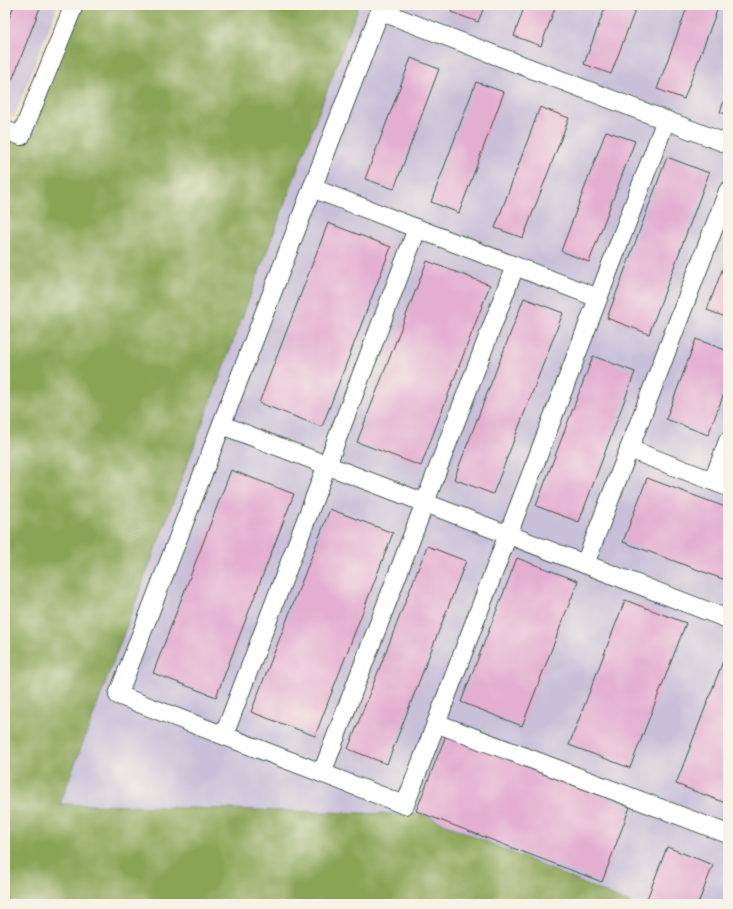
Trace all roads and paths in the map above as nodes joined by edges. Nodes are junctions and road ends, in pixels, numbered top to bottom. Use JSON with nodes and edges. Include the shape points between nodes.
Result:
{"nodes":[{"id":1,"x":74,"y":5,"type":"edge"},
{"id":2,"x":666,"y":120,"type":"junction"},
{"id":3,"x":5,"y":130,"type":"edge"},
{"id":4,"x":728,"y":144,"type":"edge"},
{"id":5,"x":312,"y":188,"type":"junction"},
{"id":6,"x":728,"y":191,"type":"edge"},
{"id":7,"x":417,"y":229,"type":"junction"},
{"id":8,"x":515,"y":266,"type":"junction"},
{"id":9,"x":598,"y":298,"type":"junction"},
{"id":10,"x":222,"y":425,"type":"junction"},
{"id":11,"x":728,"y":441,"type":"edge"},
{"id":12,"x":629,"y":449,"type":"junction"},
{"id":13,"x":327,"y":466,"type":"junction"},
{"id":14,"x":720,"y":484,"type":"edge"},
{"id":15,"x":424,"y":503,"type":"junction"},
{"id":16,"x":508,"y":535,"type":"junction"},
{"id":17,"x":585,"y":564,"type":"junction"},
{"id":18,"x":728,"y":619,"type":"edge"},
{"id":19,"x":436,"y":723,"type":"junction"},
{"id":20,"x":224,"y":735,"type":"junction"},
{"id":21,"x":322,"y":773,"type":"junction"},
{"id":22,"x":728,"y":834,"type":"edge"}],
"edges":[{"from":1,"to":3,"type":"street","via":[[21,136]]},
{"from":2,"to":4,"type":"street"},
{"from":2,"to":5,"type":"street","via":[[380,11]]},
{"from":2,"to":9,"type":"street"},
{"from":5,"to":7,"type":"street"},
{"from":5,"to":10,"type":"street"},
{"from":6,"to":12,"type":"street"},
{"from":7,"to":8,"type":"street"},
{"from":7,"to":13,"type":"street"},
{"from":8,"to":9,"type":"street"},
{"from":8,"to":15,"type":"street"},
{"from":9,"to":16,"type":"street"},
{"from":10,"to":13,"type":"street"},
{"from":10,"to":20,"type":"street","via":[[118,695]]},
{"from":11,"to":14,"type":"street"},
{"from":12,"to":14,"type":"street"},
{"from":12,"to":17,"type":"street"},
{"from":13,"to":15,"type":"street"},
{"from":13,"to":20,"type":"street"},
{"from":15,"to":16,"type":"street"},
{"from":15,"to":21,"type":"street"},
{"from":16,"to":17,"type":"street"},
{"from":16,"to":19,"type":"street"},
{"from":17,"to":18,"type":"street"},
{"from":19,"to":21,"type":"street","via":[[405,805]]},
{"from":19,"to":22,"type":"street"},
{"from":20,"to":21,"type":"street"}]}
